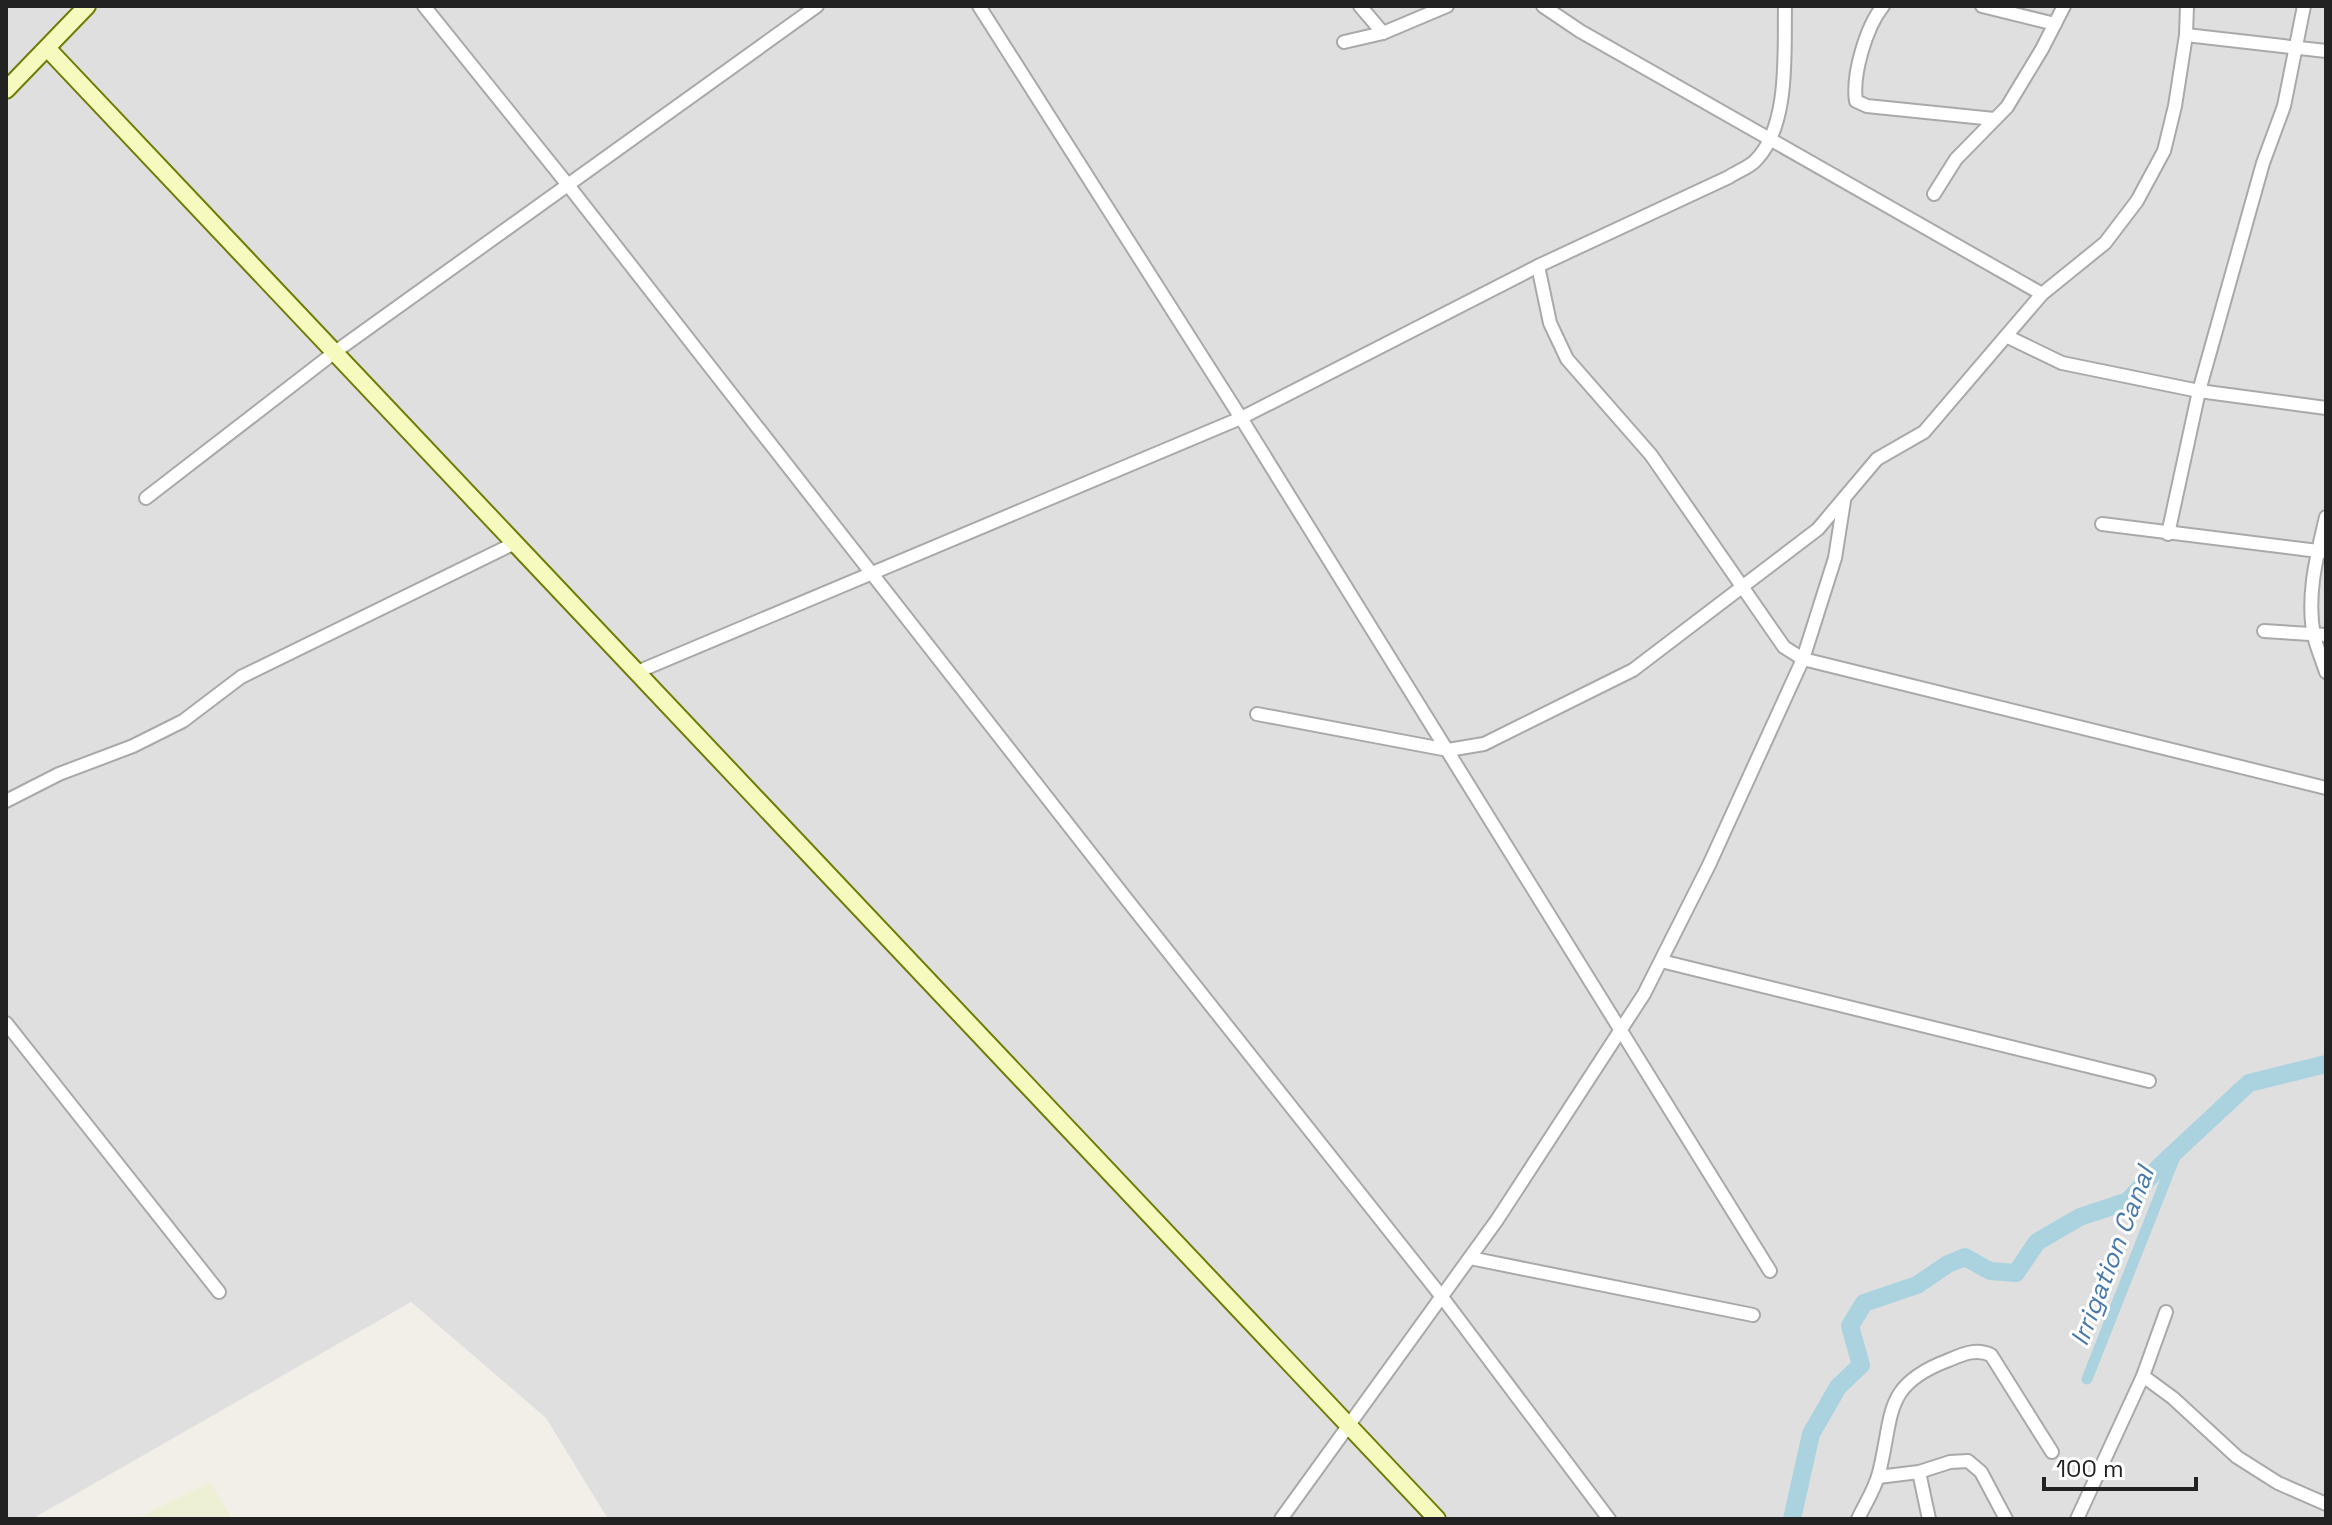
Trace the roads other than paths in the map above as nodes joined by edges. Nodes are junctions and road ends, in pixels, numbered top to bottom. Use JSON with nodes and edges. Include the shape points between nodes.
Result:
{"nodes":[{"id":1,"x":87,"y":6,"type":"edge"},
{"id":2,"x":424,"y":6,"type":"edge"},
{"id":3,"x":817,"y":6,"type":"edge"},
{"id":4,"x":979,"y":6,"type":"edge"},
{"id":5,"x":1360,"y":6,"type":"edge"},
{"id":6,"x":1447,"y":6,"type":"edge"},
{"id":7,"x":1543,"y":6,"type":"edge"},
{"id":8,"x":1785,"y":6,"type":"edge"},
{"id":9,"x":1883,"y":6,"type":"edge"},
{"id":10,"x":1982,"y":6,"type":"edge"},
{"id":11,"x":2064,"y":6,"type":"edge"},
{"id":12,"x":2187,"y":6,"type":"edge"},
{"id":13,"x":2304,"y":6,"type":"edge"},
{"id":14,"x":2055,"y":24,"type":"junction"},
{"id":15,"x":1383,"y":33,"type":"junction"},
{"id":16,"x":2186,"y":35,"type":"junction"},
{"id":17,"x":1344,"y":42,"type":"dead end"},
{"id":18,"x":2294,"y":47,"type":"junction"},
{"id":19,"x":47,"y":48,"type":"junction"},
{"id":20,"x":2326,"y":51,"type":"edge"},
{"id":21,"x":6,"y":90,"type":"edge"},
{"id":22,"x":1994,"y":119,"type":"junction"},
{"id":23,"x":1770,"y":139,"type":"junction"},
{"id":24,"x":568,"y":185,"type":"junction"},
{"id":25,"x":1934,"y":194,"type":"dead end"},
{"id":26,"x":1538,"y":266,"type":"junction"},
{"id":27,"x":2042,"y":294,"type":"junction"},
{"id":28,"x":2006,"y":336,"type":"junction"},
{"id":29,"x":335,"y":352,"type":"junction"},
{"id":30,"x":2199,"y":391,"type":"junction"},
{"id":31,"x":2326,"y":408,"type":"edge"},
{"id":32,"x":1241,"y":418,"type":"junction"},
{"id":33,"x":146,"y":498,"type":"dead end"},
{"id":34,"x":1844,"y":499,"type":"junction"},
{"id":35,"x":2326,"y":517,"type":"edge"},
{"id":36,"x":2102,"y":524,"type":"dead end"},
{"id":37,"x":2168,"y":534,"type":"junction"},
{"id":38,"x":515,"y":543,"type":"junction"},
{"id":39,"x":2322,"y":552,"type":"edge"},
{"id":40,"x":873,"y":575,"type":"junction"},
{"id":41,"x":1742,"y":587,"type":"junction"},
{"id":42,"x":2264,"y":631,"type":"dead end"},
{"id":43,"x":2320,"y":635,"type":"edge"},
{"id":44,"x":1803,"y":659,"type":"junction"},
{"id":45,"x":637,"y":672,"type":"junction"},
{"id":46,"x":2326,"y":672,"type":"edge"},
{"id":47,"x":1257,"y":714,"type":"dead end"},
{"id":48,"x":1448,"y":750,"type":"junction"},
{"id":49,"x":2326,"y":788,"type":"edge"},
{"id":50,"x":6,"y":801,"type":"edge"},
{"id":51,"x":1661,"y":961,"type":"junction"},
{"id":52,"x":6,"y":1023,"type":"edge"},
{"id":53,"x":1621,"y":1029,"type":"junction"},
{"id":54,"x":2149,"y":1081,"type":"dead end"},
{"id":55,"x":1470,"y":1258,"type":"junction"},
{"id":56,"x":1770,"y":1271,"type":"dead end"},
{"id":57,"x":219,"y":1292,"type":"dead end"},
{"id":58,"x":1442,"y":1297,"type":"junction"},
{"id":59,"x":2166,"y":1312,"type":"dead end"},
{"id":60,"x":1753,"y":1315,"type":"dead end"},
{"id":61,"x":2143,"y":1376,"type":"junction"},
{"id":62,"x":1349,"y":1425,"type":"junction"},
{"id":63,"x":2052,"y":1452,"type":"dead end"},
{"id":64,"x":1919,"y":1472,"type":"junction"},
{"id":65,"x":1878,"y":1477,"type":"junction"},
{"id":66,"x":2326,"y":1504,"type":"edge"},
{"id":67,"x":1281,"y":1519,"type":"edge"},
{"id":68,"x":1437,"y":1519,"type":"edge"},
{"id":69,"x":1609,"y":1519,"type":"edge"},
{"id":70,"x":1858,"y":1519,"type":"edge"},
{"id":71,"x":1929,"y":1519,"type":"edge"},
{"id":72,"x":2006,"y":1519,"type":"edge"},
{"id":73,"x":2077,"y":1519,"type":"edge"}],
"edges":[{"from":1,"to":19,"type":"street"},
{"from":2,"to":24,"type":"street"},
{"from":3,"to":24,"type":"street"},
{"from":4,"to":32,"type":"street"},
{"from":5,"to":15,"type":"street"},
{"from":6,"to":15,"type":"street"},
{"from":7,"to":23,"type":"street"},
{"from":8,"to":23,"type":"street","via":[[1784,78]]},
{"from":9,"to":22,"type":"street","via":[[1866,36],[1856,101]]},
{"from":10,"to":14,"type":"street"},
{"from":11,"to":14,"type":"street"},
{"from":12,"to":16,"type":"street"},
{"from":13,"to":18,"type":"street"},
{"from":14,"to":22,"type":"street","via":[[2007,107]]},
{"from":15,"to":17,"type":"street"},
{"from":16,"to":18,"type":"street"},
{"from":16,"to":27,"type":"street","via":[[2164,151],[2137,201],[2105,243]]},
{"from":18,"to":20,"type":"street"},
{"from":18,"to":30,"type":"street","via":[[2284,106]]},
{"from":19,"to":21,"type":"street"},
{"from":19,"to":29,"type":"street"},
{"from":22,"to":25,"type":"street","via":[[1956,159]]},
{"from":23,"to":26,"type":"street","via":[[1756,160],[1729,177]]},
{"from":23,"to":27,"type":"street"},
{"from":24,"to":29,"type":"street"},
{"from":24,"to":40,"type":"street"},
{"from":26,"to":32,"type":"street"},
{"from":26,"to":41,"type":"street","via":[[1550,323],[1567,359],[1651,455]]},
{"from":27,"to":28,"type":"street"},
{"from":28,"to":30,"type":"street","via":[[2062,363]]},
{"from":28,"to":34,"type":"street","via":[[1924,432],[1877,459]]},
{"from":29,"to":33,"type":"street"},
{"from":29,"to":38,"type":"street"},
{"from":30,"to":31,"type":"street"},
{"from":30,"to":37,"type":"street"},
{"from":32,"to":40,"type":"street"},
{"from":32,"to":48,"type":"street"},
{"from":34,"to":41,"type":"street","via":[[1818,529]]},
{"from":34,"to":44,"type":"street","via":[[1835,558]]},
{"from":35,"to":39,"type":"street"},
{"from":36,"to":37,"type":"street"},
{"from":37,"to":39,"type":"street"},
{"from":38,"to":45,"type":"street"},
{"from":38,"to":50,"type":"street","via":[[241,677],[183,721]]},
{"from":39,"to":43,"type":"street","via":[[2312,591]]},
{"from":40,"to":45,"type":"street"},
{"from":40,"to":58,"type":"street"},
{"from":41,"to":44,"type":"street","via":[[1784,647]]},
{"from":41,"to":48,"type":"street","via":[[1633,670],[1484,744]]},
{"from":42,"to":43,"type":"street"},
{"from":43,"to":46,"type":"street"},
{"from":44,"to":49,"type":"street"},
{"from":44,"to":51,"type":"street"},
{"from":45,"to":62,"type":"street"},
{"from":47,"to":48,"type":"street"},
{"from":48,"to":53,"type":"street"},
{"from":51,"to":53,"type":"street"},
{"from":51,"to":54,"type":"street"},
{"from":52,"to":57,"type":"street"},
{"from":53,"to":55,"type":"street"},
{"from":53,"to":56,"type":"street"},
{"from":55,"to":58,"type":"street"},
{"from":55,"to":60,"type":"street"},
{"from":58,"to":62,"type":"street"},
{"from":58,"to":69,"type":"street"},
{"from":59,"to":61,"type":"street"},
{"from":61,"to":66,"type":"street","via":[[2237,1457]]},
{"from":61,"to":73,"type":"street"},
{"from":62,"to":67,"type":"street"},
{"from":62,"to":68,"type":"street"},
{"from":63,"to":65,"type":"street","via":[[1991,1355],[1970,1352],[1929,1368],[1895,1397]]},
{"from":64,"to":65,"type":"street"},
{"from":64,"to":71,"type":"street"},
{"from":64,"to":72,"type":"street","via":[[1968,1461],[1981,1472]]},
{"from":65,"to":70,"type":"street"}]}
